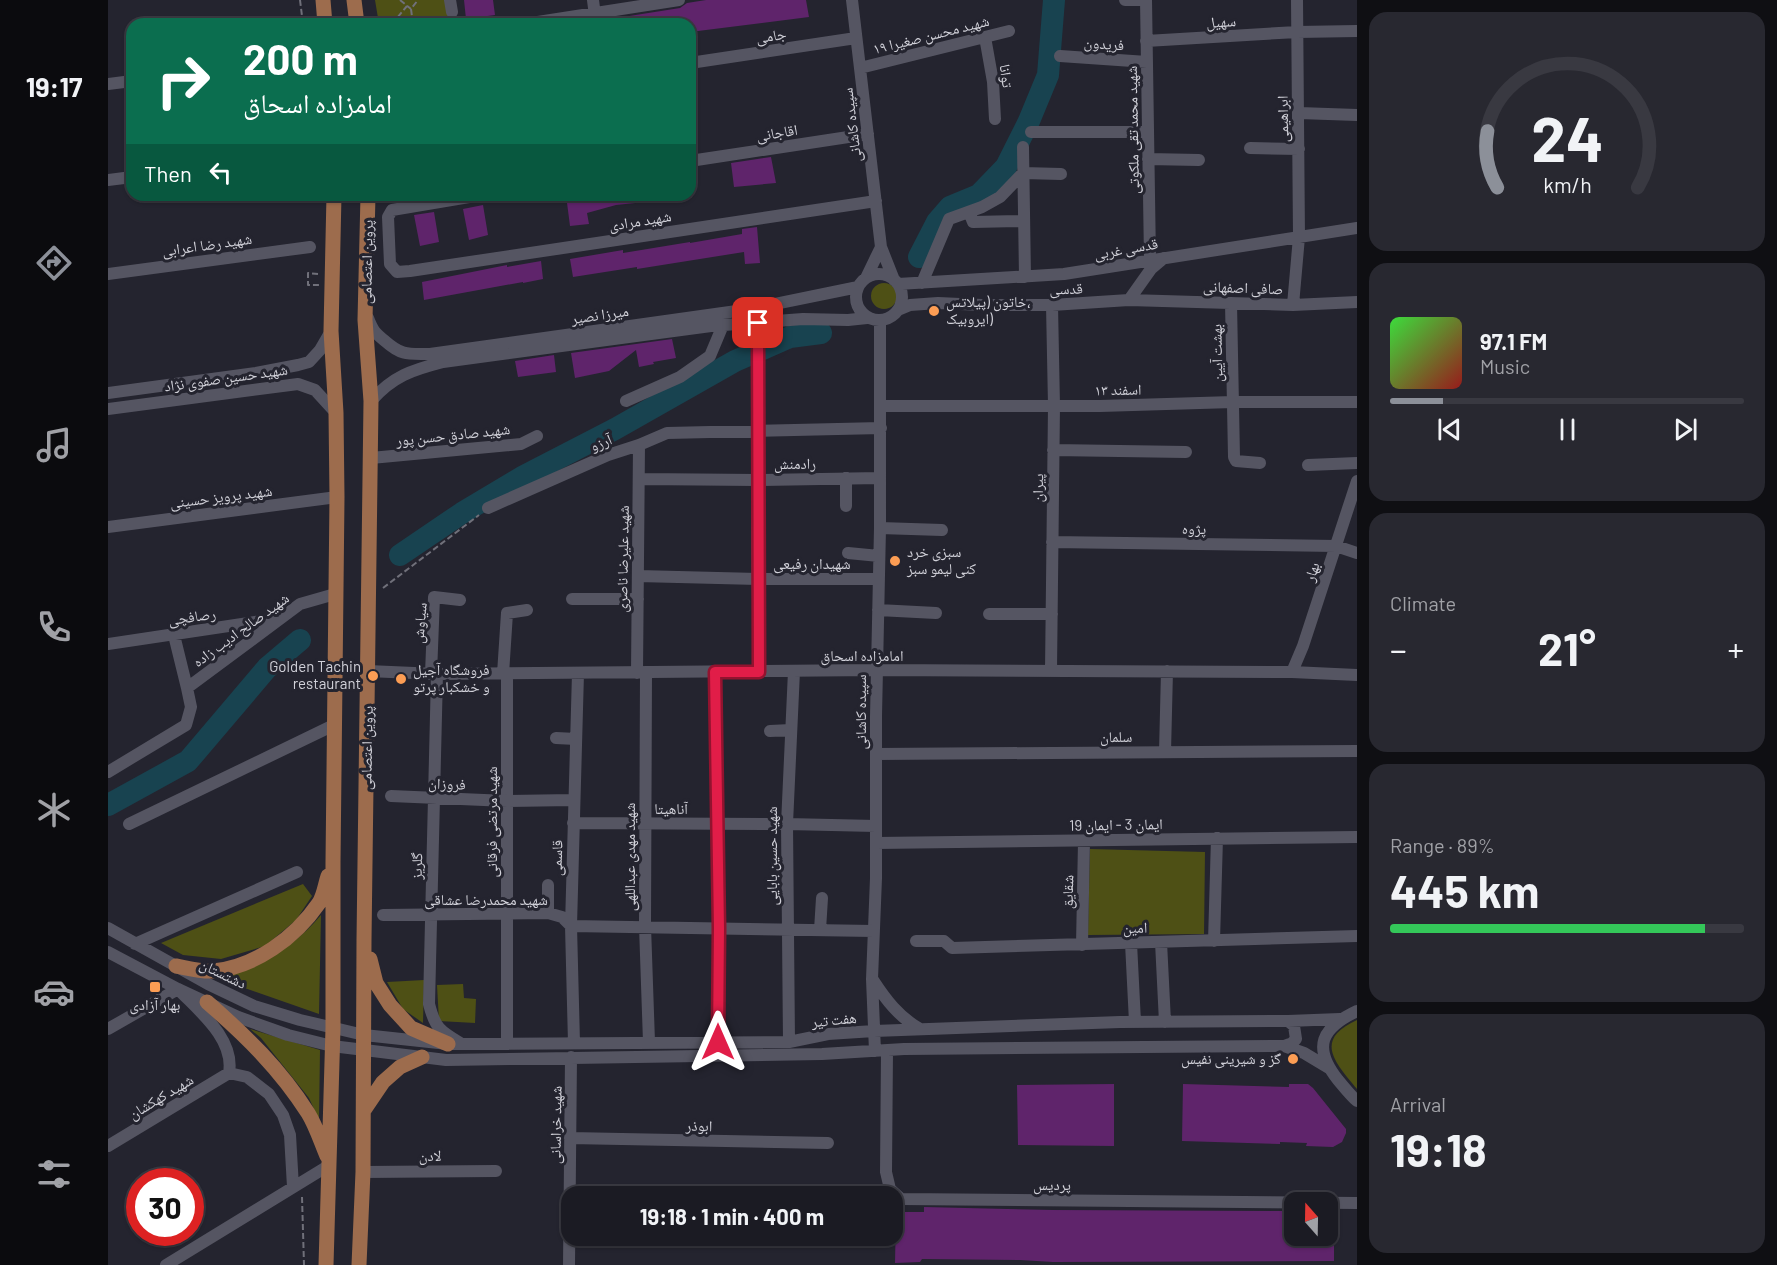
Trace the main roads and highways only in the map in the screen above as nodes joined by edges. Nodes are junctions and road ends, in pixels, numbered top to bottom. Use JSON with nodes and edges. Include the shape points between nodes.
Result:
{"nodes":[{"id":1,"x":322,"y":0,"type":"edge"},
{"id":2,"x":354,"y":0,"type":"edge"},
{"id":3,"x":324,"y":18,"type":"edge"},
{"id":4,"x":356,"y":18,"type":"edge"},
{"id":5,"x":334,"y":201,"type":"edge"},
{"id":6,"x":368,"y":201,"type":"edge"},
{"id":7,"x":333,"y":862,"type":"junction"},
{"id":8,"x":364,"y":940,"type":"junction"},
{"id":9,"x":176,"y":966,"type":"road end"},
{"id":10,"x":207,"y":1002,"type":"road end"},
{"id":11,"x":455,"y":1044,"type":"road end"},
{"id":12,"x":422,"y":1057,"type":"road end"},
{"id":13,"x":364,"y":1110,"type":"junction"},
{"id":14,"x":328,"y":1162,"type":"junction"},
{"id":15,"x":326,"y":1265,"type":"edge"},
{"id":16,"x":359,"y":1265,"type":"edge"}],
"edges":[{"from":1,"to":3,"type":"main road"},
{"from":2,"to":4,"type":"main road"},
{"from":5,"to":7,"type":"main road","via":[[331,331],[338,497]]},
{"from":6,"to":8,"type":"main road","name":"پروین اعتصامی","via":[[365,311],[371,401]]},
{"from":7,"to":9,"type":"main road","via":[[320,901],[297,929],[272,950],[244,963],[212,971]]},
{"from":7,"to":14,"type":"main road"},
{"from":8,"to":11,"type":"main road","via":[[376,983],[390,1005],[411,1028]]},
{"from":8,"to":13,"type":"main road","name":"پروین اعتصامی"},
{"from":10,"to":14,"type":"main road","via":[[243,1033],[286,1080],[309,1115]]},
{"from":12,"to":13,"type":"main road","via":[[400,1067],[383,1082]]},
{"from":13,"to":16,"type":"main road","name":"پروین اعتصامی"},
{"from":14,"to":15,"type":"main road"}]}
